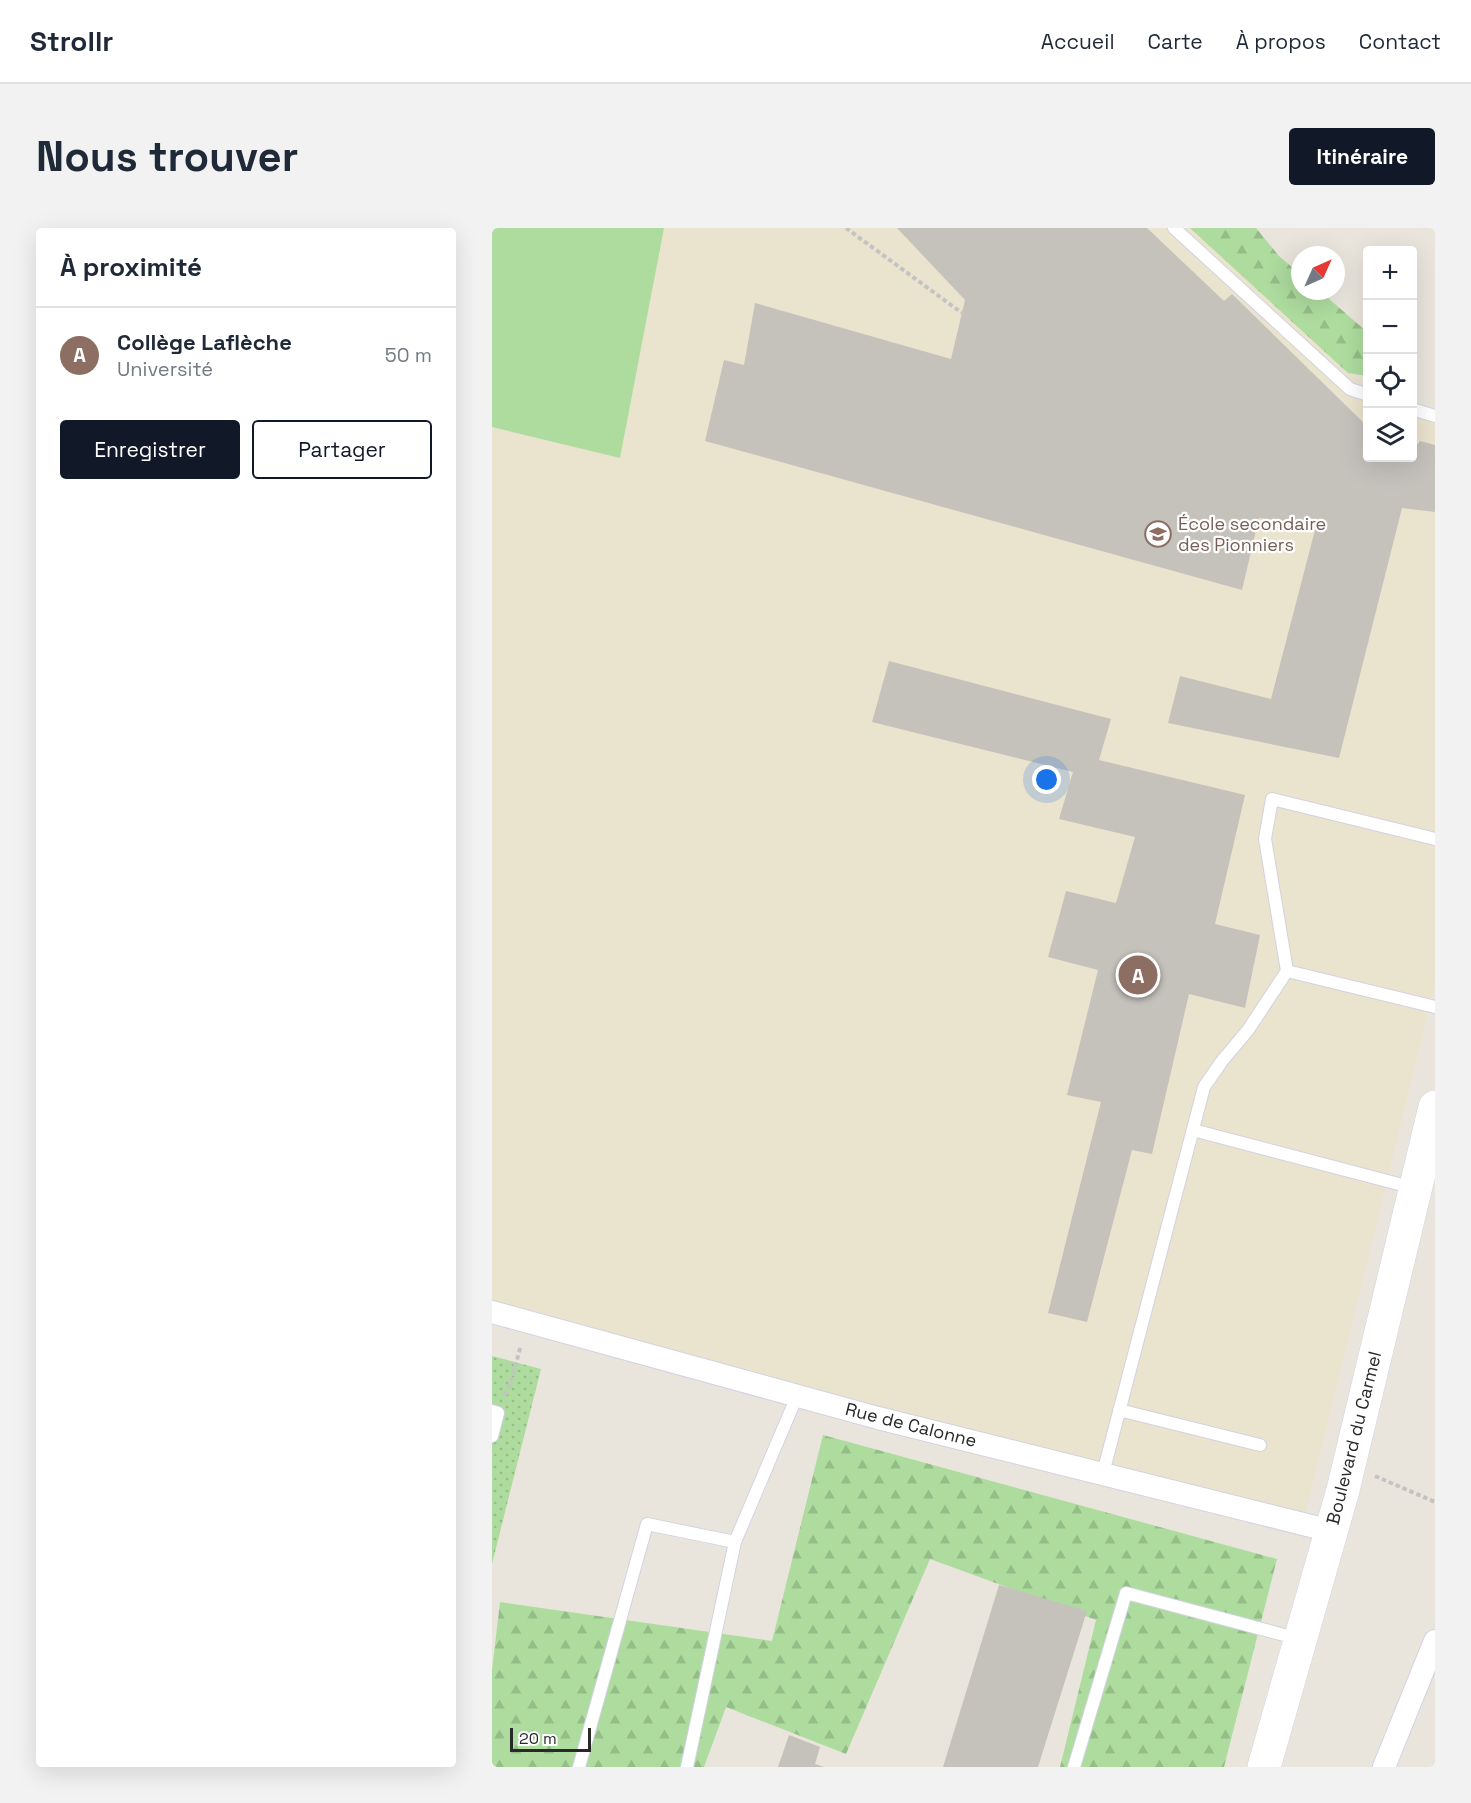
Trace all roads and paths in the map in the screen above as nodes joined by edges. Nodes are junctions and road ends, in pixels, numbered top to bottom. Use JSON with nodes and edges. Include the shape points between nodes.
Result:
{"nodes":[{"id":1,"x":846,"y":228,"type":"edge"},
{"id":2,"x":1174,"y":228,"type":"edge"},
{"id":3,"x":962,"y":313,"type":"dead end"},
{"id":4,"x":1363,"y":393,"type":"edge"},
{"id":5,"x":1417,"y":410,"type":"edge"},
{"id":6,"x":1435,"y":416,"type":"edge"},
{"id":7,"x":1435,"y":839,"type":"edge"},
{"id":8,"x":1287,"y":971,"type":"junction"},
{"id":9,"x":1435,"y":1007,"type":"edge"},
{"id":10,"x":1435,"y":1107,"type":"edge"},
{"id":11,"x":1192,"y":1130,"type":"junction"},
{"id":12,"x":1415,"y":1188,"type":"junction"},
{"id":13,"x":492,"y":1312,"type":"edge"},
{"id":14,"x":527,"y":1322,"type":"junction"},
{"id":15,"x":797,"y":1396,"type":"junction"},
{"id":16,"x":1119,"y":1410,"type":"junction"},
{"id":17,"x":495,"y":1412,"type":"edge"},
{"id":18,"x":492,"y":1436,"type":"edge"},
{"id":19,"x":1260,"y":1445,"type":"dead end"},
{"id":20,"x":1349,"y":1464,"type":"junction"},
{"id":21,"x":1103,"y":1473,"type":"junction"},
{"id":22,"x":1435,"y":1502,"type":"edge"},
{"id":23,"x":1331,"y":1532,"type":"junction"},
{"id":24,"x":735,"y":1542,"type":"junction"},
{"id":25,"x":1300,"y":1640,"type":"junction"},
{"id":26,"x":1435,"y":1641,"type":"edge"},
{"id":27,"x":579,"y":1767,"type":"edge"},
{"id":28,"x":687,"y":1767,"type":"edge"},
{"id":29,"x":1074,"y":1767,"type":"edge"},
{"id":30,"x":1264,"y":1767,"type":"edge"},
{"id":31,"x":1384,"y":1767,"type":"edge"}],
"edges":[{"from":1,"to":3,"type":"path"},
{"from":2,"to":4,"type":"lane","via":[[1350,389]]},
{"from":5,"to":6,"type":"lane"},
{"from":7,"to":8,"type":"lane","via":[[1272,799],[1265,839]]},
{"from":8,"to":9,"type":"lane"},
{"from":8,"to":11,"type":"lane","via":[[1204,1087]]},
{"from":10,"to":12,"type":"street","name":"Boulevard du Carmel"},
{"from":11,"to":12,"type":"lane"},
{"from":11,"to":16,"type":"lane"},
{"from":12,"to":20,"type":"street","name":"Boulevard du Carmel"},
{"from":13,"to":14,"type":"street","name":"Rue de Calonne"},
{"from":14,"to":15,"type":"street","name":"Rue de Calonne"},
{"from":14,"to":17,"type":"path","via":[[512,1378]]},
{"from":15,"to":21,"type":"street","name":"Rue de Calonne"},
{"from":15,"to":24,"type":"lane"},
{"from":16,"to":19,"type":"lane"},
{"from":16,"to":21,"type":"lane"},
{"from":17,"to":18,"type":"lane"},
{"from":20,"to":22,"type":"path"},
{"from":20,"to":23,"type":"street","name":"Boulevard du Carmel"},
{"from":21,"to":23,"type":"street","name":"Rue de Calonne"},
{"from":23,"to":25,"type":"street","name":"Boulevard du Carmel"},
{"from":24,"to":27,"type":"lane","via":[[647,1524]]},
{"from":24,"to":28,"type":"lane"},
{"from":25,"to":29,"type":"lane","via":[[1126,1593]]},
{"from":25,"to":30,"type":"street","name":"Boulevard du Carmel"},
{"from":26,"to":31,"type":"street"}]}
